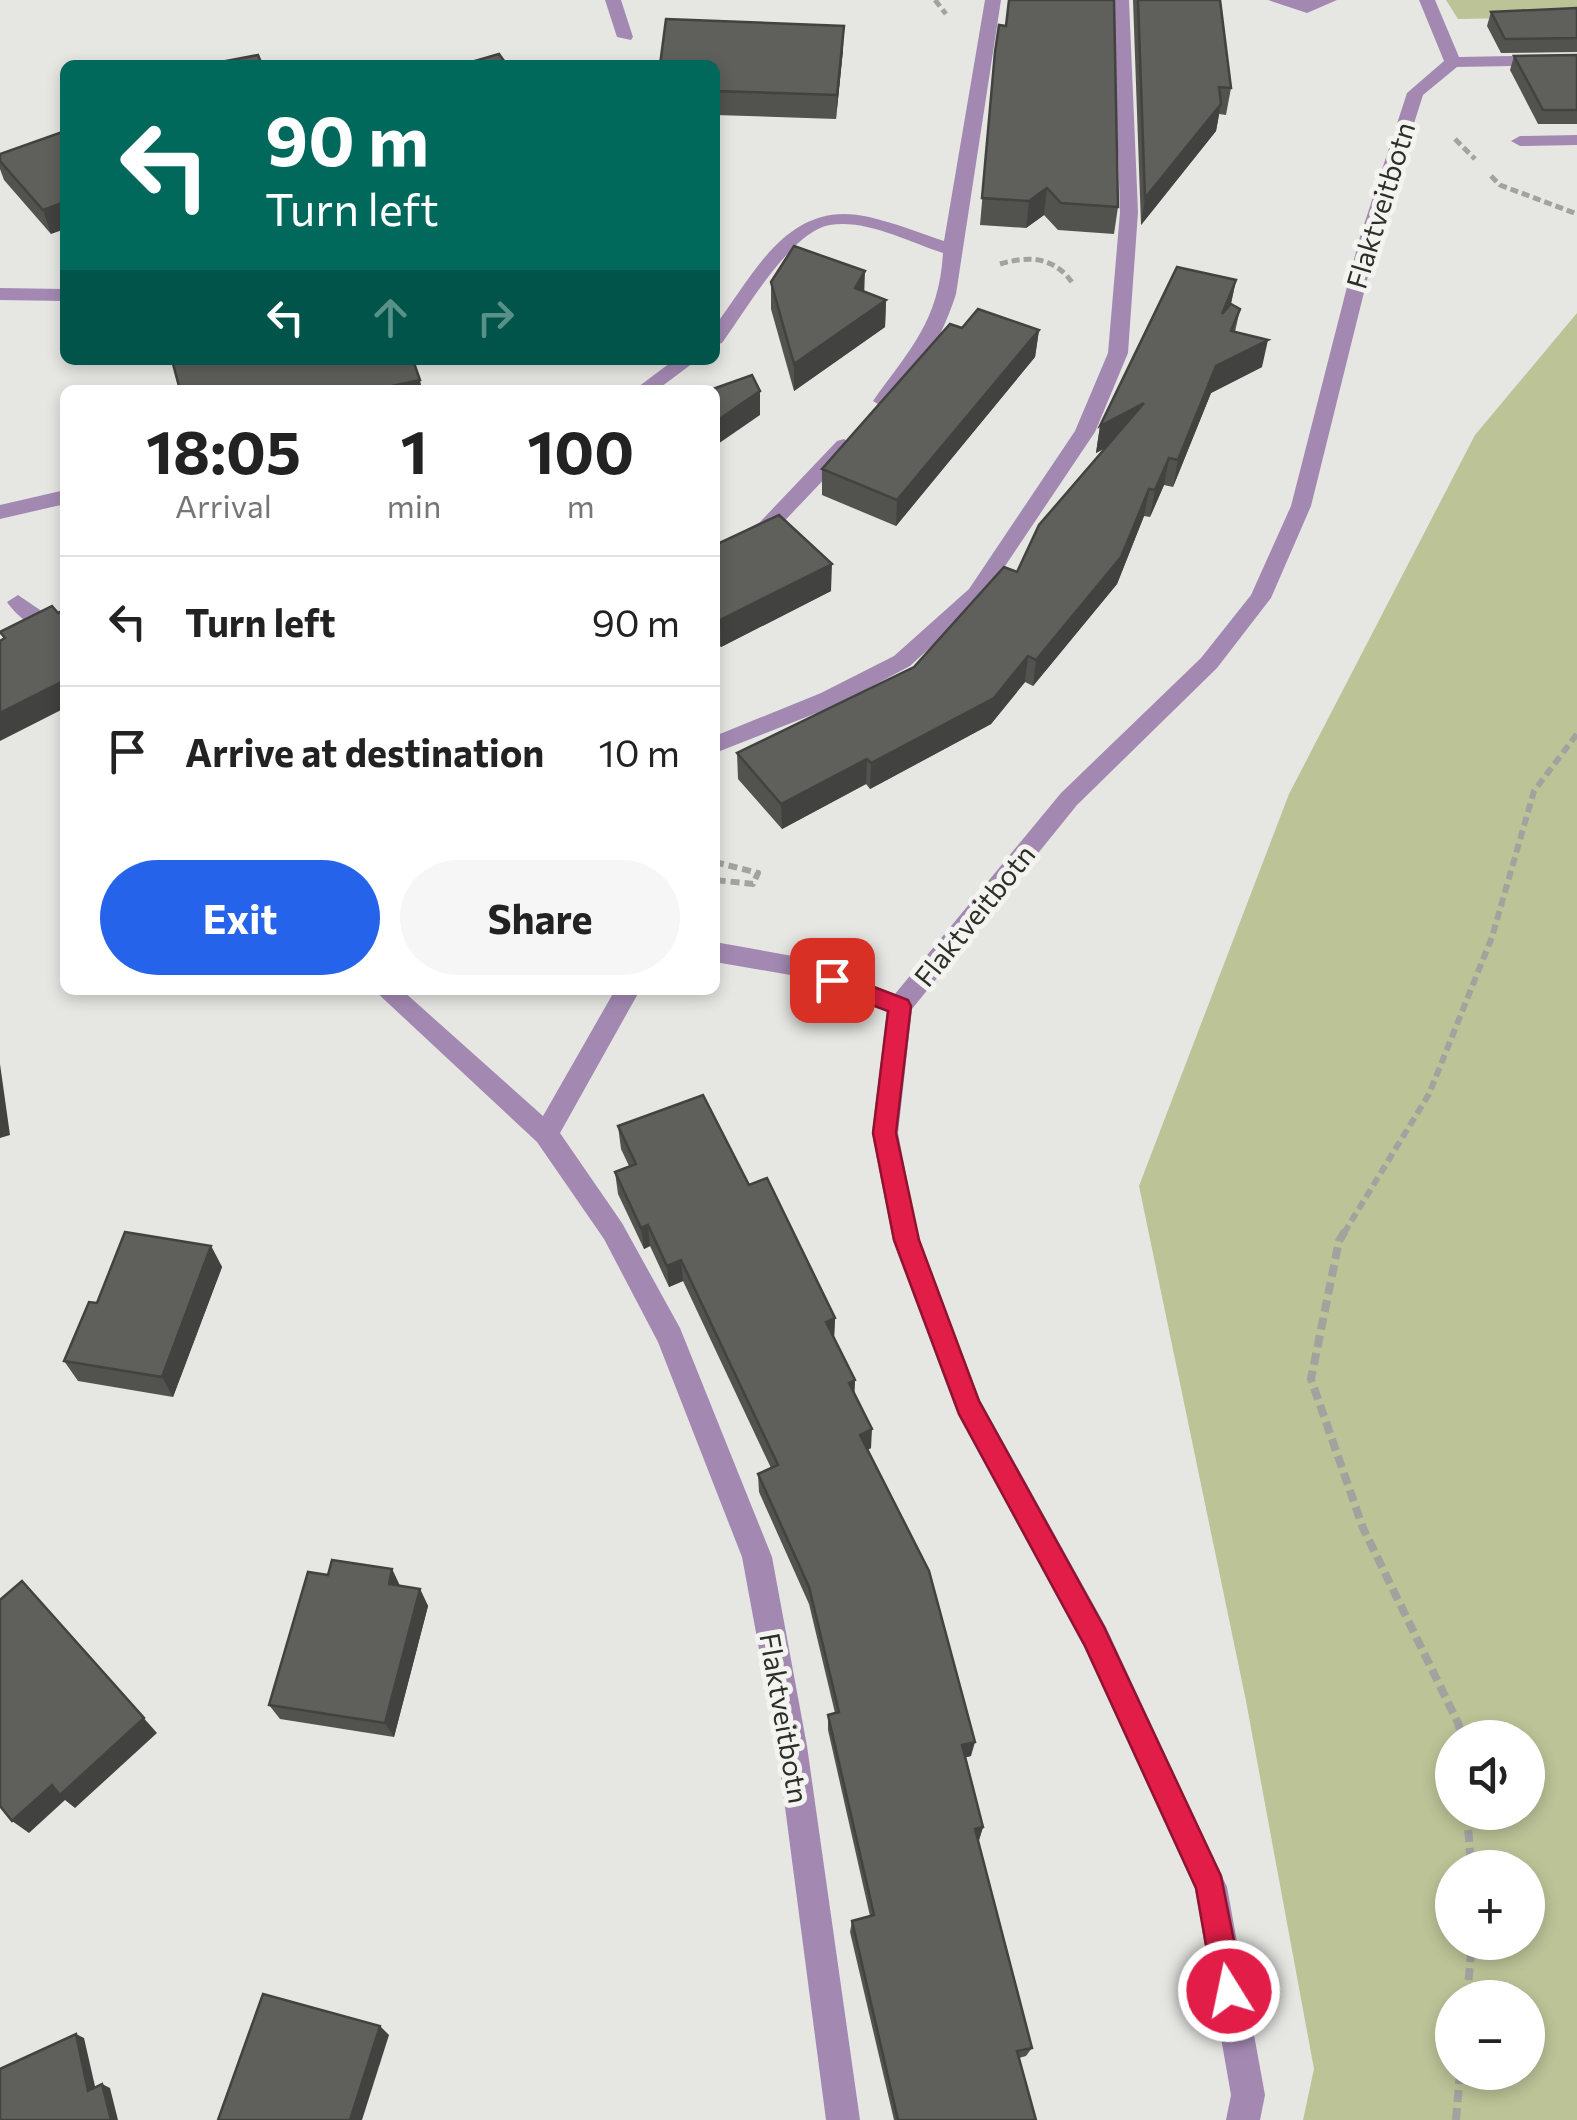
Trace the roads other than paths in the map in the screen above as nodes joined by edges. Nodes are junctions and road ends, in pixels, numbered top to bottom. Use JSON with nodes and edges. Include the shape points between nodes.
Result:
{"nodes":[{"id":1,"x":613,"y":0,"type":"edge"},
{"id":2,"x":993,"y":0,"type":"edge"},
{"id":3,"x":1121,"y":0,"type":"edge"},
{"id":4,"x":1276,"y":0,"type":"edge"},
{"id":5,"x":1329,"y":0,"type":"edge"},
{"id":6,"x":1427,"y":0,"type":"edge"},
{"id":7,"x":625,"y":37,"type":"dead end"},
{"id":8,"x":1577,"y":60,"type":"edge"},
{"id":9,"x":1454,"y":62,"type":"junction"},
{"id":10,"x":1577,"y":140,"type":"edge"},
{"id":11,"x":1520,"y":142,"type":"road end"},
{"id":12,"x":952,"y":250,"type":"junction"},
{"id":13,"x":0,"y":294,"type":"edge"},
{"id":14,"x":60,"y":295,"type":"edge"},
{"id":15,"x":720,"y":331,"type":"edge"},
{"id":16,"x":680,"y":365,"type":"edge"},
{"id":17,"x":651,"y":385,"type":"edge"},
{"id":18,"x":60,"y":498,"type":"edge"},
{"id":19,"x":0,"y":512,"type":"edge"},
{"id":20,"x":720,"y":553,"type":"edge"},
{"id":21,"x":18,"y":602,"type":"dead end"},
{"id":22,"x":60,"y":612,"type":"edge"},
{"id":23,"x":41,"y":622,"type":"junction"},
{"id":24,"x":14,"y":636,"type":"edge"},
{"id":25,"x":720,"y":743,"type":"edge"},
{"id":26,"x":720,"y":953,"type":"edge"},
{"id":27,"x":625,"y":995,"type":"edge"},
{"id":28,"x":402,"y":996,"type":"edge"},
{"id":29,"x":900,"y":1006,"type":"junction"},
{"id":30,"x":546,"y":1134,"type":"junction"},
{"id":31,"x":843,"y":2120,"type":"edge"},
{"id":32,"x":1243,"y":2120,"type":"edge"}],
"edges":[{"from":1,"to":7,"type":"street"},
{"from":2,"to":12,"type":"street"},
{"from":3,"to":25,"type":"street","via":[[1128,212],[1118,352],[1086,432],[976,594],[902,661]]},
{"from":4,"to":5,"type":"street","via":[[1307,8]]},
{"from":6,"to":9,"type":"street"},
{"from":8,"to":9,"type":"street"},
{"from":9,"to":29,"type":"street","name":"Flaktveitbotn","via":[[1414,93],[1368,240],[1301,506],[1260,598],[1209,663],[1069,799]]},
{"from":10,"to":11,"type":"street"},
{"from":12,"to":15,"type":"street","via":[[865,221],[825,219],[791,236]]},
{"from":12,"to":20,"type":"street","via":[[952,283],[930,343],[767,527]]},
{"from":13,"to":14,"type":"street"},
{"from":16,"to":17,"type":"street"},
{"from":18,"to":19,"type":"street"},
{"from":21,"to":23,"type":"street"},
{"from":22,"to":23,"type":"street"},
{"from":23,"to":24,"type":"street"},
{"from":26,"to":29,"type":"street","via":[[798,967]]},
{"from":27,"to":30,"type":"street"},
{"from":28,"to":30,"type":"street","name":"Flaktveitbotn"},
{"from":29,"to":32,"type":"street","name":"Flaktveitbotn","via":[[885,1133],[906,1240],[968,1406],[1094,1637],[1211,1887],[1248,2095]]},
{"from":30,"to":31,"type":"street","name":"Flaktveitbotn","via":[[613,1231],[670,1337],[757,1557],[792,1746]]}]}
